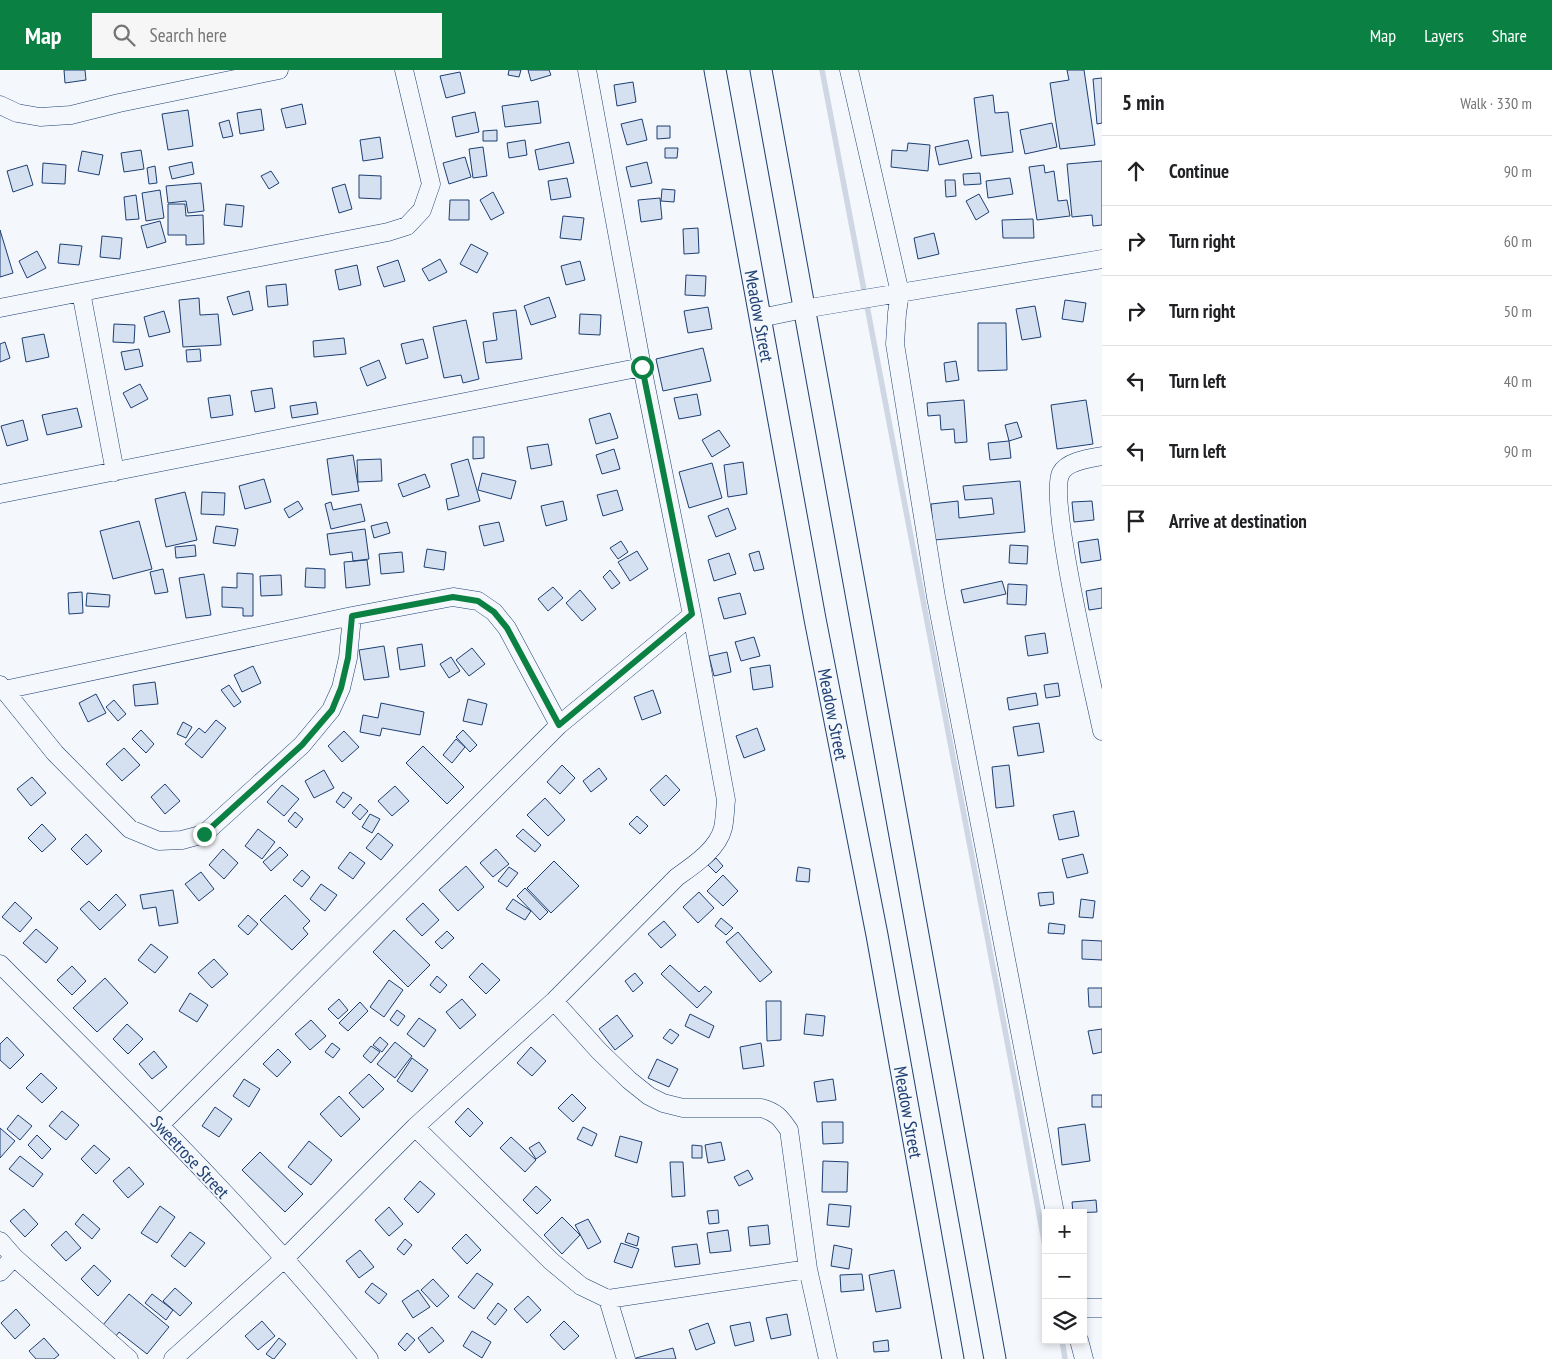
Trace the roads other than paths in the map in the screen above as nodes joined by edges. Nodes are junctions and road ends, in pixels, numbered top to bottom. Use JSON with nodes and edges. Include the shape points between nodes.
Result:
{"nodes":[{"id":1,"x":279,"y":70,"type":"edge"},
{"id":2,"x":404,"y":70,"type":"edge"},
{"id":3,"x":587,"y":70,"type":"edge"},
{"id":4,"x":715,"y":70,"type":"edge"},
{"id":5,"x":761,"y":70,"type":"edge"},
{"id":6,"x":849,"y":70,"type":"edge"},
{"id":7,"x":0,"y":105,"type":"edge"},
{"id":8,"x":1102,"y":259,"type":"edge"},
{"id":9,"x":81,"y":292,"type":"junction"},
{"id":10,"x":895,"y":294,"type":"junction"},
{"id":11,"x":814,"y":307,"type":"junction"},
{"id":12,"x":0,"y":308,"type":"edge"},
{"id":13,"x":760,"y":318,"type":"junction"},
{"id":14,"x":642,"y":367,"type":"junction"},
{"id":15,"x":1102,"y":456,"type":"edge"},
{"id":16,"x":115,"y":472,"type":"junction"},
{"id":17,"x":0,"y":494,"type":"edge"},
{"id":18,"x":692,"y":614,"type":"junction"},
{"id":19,"x":352,"y":616,"type":"junction"},
{"id":20,"x":2,"y":687,"type":"edge"},
{"id":21,"x":559,"y":725,"type":"junction"},
{"id":22,"x":1102,"y":731,"type":"edge"},
{"id":23,"x":0,"y":964,"type":"edge"},
{"id":24,"x":554,"y":1001,"type":"junction"},
{"id":25,"x":160,"y":1125,"type":"junction"},
{"id":26,"x":415,"y":1127,"type":"junction"},
{"id":27,"x":1054,"y":1209,"type":"edge"},
{"id":28,"x":0,"y":1241,"type":"edge"},
{"id":29,"x":14,"y":1257,"type":"junction"},
{"id":30,"x":284,"y":1258,"type":"junction"},
{"id":31,"x":808,"y":1269,"type":"junction"},
{"id":32,"x":0,"y":1272,"type":"edge"},
{"id":33,"x":608,"y":1299,"type":"junction"},
{"id":34,"x":1087,"y":1308,"type":"edge"},
{"id":35,"x":1102,"y":1308,"type":"edge"},
{"id":36,"x":1079,"y":1344,"type":"edge"},
{"id":37,"x":129,"y":1359,"type":"edge"},
{"id":38,"x":173,"y":1359,"type":"edge"},
{"id":39,"x":369,"y":1359,"type":"edge"},
{"id":40,"x":626,"y":1359,"type":"edge"},
{"id":41,"x":828,"y":1359,"type":"edge"},
{"id":42,"x":953,"y":1359,"type":"edge"},
{"id":43,"x":995,"y":1359,"type":"edge"},
{"id":44,"x":1084,"y":1359,"type":"edge"}],
"edges":[{"from":1,"to":7,"type":"street","via":[[71,115],[40,117],[17,113]]},
{"from":2,"to":9,"type":"street","via":[[431,184],[422,210],[407,226]]},
{"from":3,"to":14,"type":"street"},
{"from":4,"to":13,"type":"street","name":"Meadow Street"},
{"from":5,"to":11,"type":"street"},
{"from":6,"to":10,"type":"street"},
{"from":8,"to":10,"type":"street"},
{"from":9,"to":12,"type":"street"},
{"from":9,"to":16,"type":"street"},
{"from":10,"to":11,"type":"street"},
{"from":10,"to":27,"type":"street","via":[[895,344],[936,597]]},
{"from":11,"to":13,"type":"street"},
{"from":11,"to":43,"type":"street"},
{"from":13,"to":42,"type":"street","name":"Meadow Street","via":[[814,619],[877,935]]},
{"from":14,"to":16,"type":"street"},
{"from":14,"to":18,"type":"street"},
{"from":15,"to":22,"type":"street","via":[[1066,467],[1060,473],[1058,488],[1067,560]]},
{"from":16,"to":17,"type":"street"},
{"from":18,"to":21,"type":"street"},
{"from":18,"to":24,"type":"street","via":[[726,800],[723,829],[713,847],[677,877]]},
{"from":19,"to":20,"type":"street"},
{"from":19,"to":20,"type":"street","via":[[348,658],[332,710],[302,745],[204,834],[182,840],[159,842],[130,829],[56,753]]},
{"from":19,"to":21,"type":"street","via":[[453,597],[478,601],[494,612],[507,628]]},
{"from":21,"to":25,"type":"street"},
{"from":23,"to":25,"type":"street","name":"Sweetrose Street"},
{"from":24,"to":26,"type":"street"},
{"from":24,"to":31,"type":"street","via":[[599,1051],[649,1096],[684,1108],[761,1108],[773,1111],[781,1118],[789,1130]]},
{"from":25,"to":30,"type":"street","name":"Sweetrose Street"},
{"from":26,"to":30,"type":"street"},
{"from":26,"to":33,"type":"street","via":[[551,1261],[581,1286]]},
{"from":28,"to":29,"type":"street"},
{"from":29,"to":32,"type":"street"},
{"from":29,"to":37,"type":"street"},
{"from":30,"to":38,"type":"street"},
{"from":30,"to":39,"type":"street","name":"Sweetrose Street","via":[[326,1304]]},
{"from":31,"to":33,"type":"street"},
{"from":31,"to":41,"type":"street"},
{"from":33,"to":40,"type":"street"},
{"from":34,"to":35,"type":"street"},
{"from":36,"to":44,"type":"street"}]}
